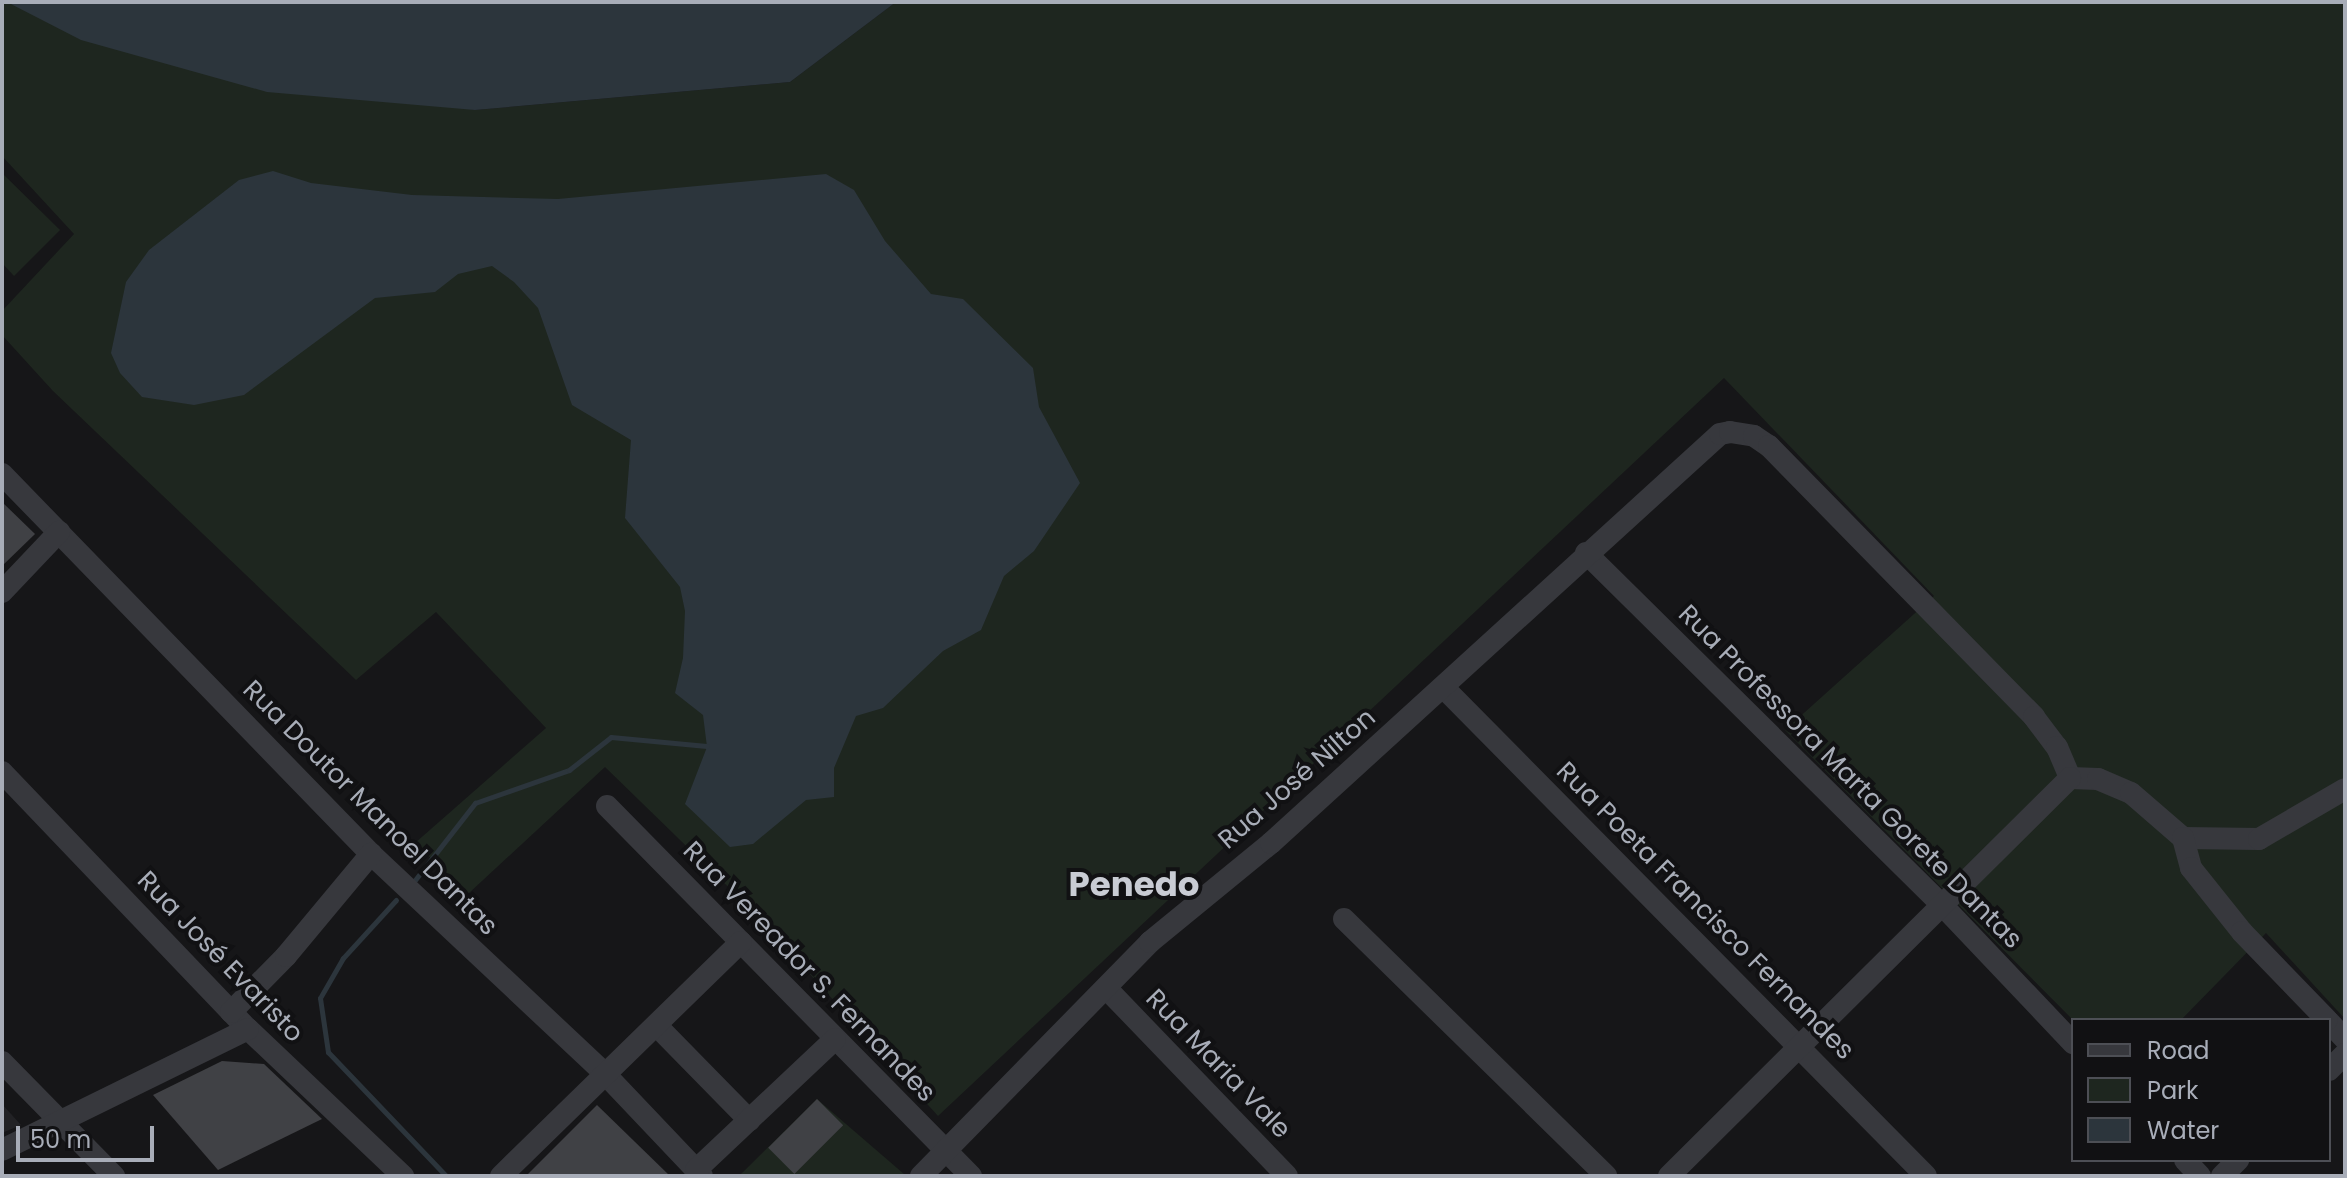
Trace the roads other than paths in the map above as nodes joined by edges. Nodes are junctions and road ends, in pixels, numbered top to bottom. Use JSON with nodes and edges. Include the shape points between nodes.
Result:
{"nodes":[{"id":1,"x":2,"y":474,"type":"edge"},
{"id":2,"x":59,"y":532,"type":"junction"},
{"id":3,"x":1586,"y":553,"type":"junction"},
{"id":4,"x":2,"y":592,"type":"edge"},
{"id":5,"x":1443,"y":687,"type":"junction"},
{"id":6,"x":2,"y":772,"type":"edge"},
{"id":7,"x":2070,"y":778,"type":"junction"},
{"id":8,"x":2345,"y":789,"type":"edge"},
{"id":9,"x":607,"y":806,"type":"dead end"},
{"id":10,"x":2183,"y":838,"type":"junction"},
{"id":11,"x":371,"y":854,"type":"junction"},
{"id":12,"x":1943,"y":906,"type":"junction"},
{"id":13,"x":1344,"y":919,"type":"dead end"},
{"id":14,"x":741,"y":942,"type":"junction"},
{"id":15,"x":1108,"y":990,"type":"junction"},
{"id":16,"x":231,"y":1012,"type":"junction"},
{"id":17,"x":2325,"y":1018,"type":"edge"},
{"id":18,"x":2331,"y":1024,"type":"edge"},
{"id":19,"x":657,"y":1026,"type":"junction"},
{"id":20,"x":248,"y":1029,"type":"junction"},
{"id":21,"x":835,"y":1039,"type":"junction"},
{"id":22,"x":2345,"y":1039,"type":"edge"},
{"id":23,"x":2071,"y":1041,"type":"edge"},
{"id":24,"x":1801,"y":1046,"type":"junction"},
{"id":25,"x":2,"y":1062,"type":"edge"},
{"id":26,"x":607,"y":1076,"type":"junction"},
{"id":27,"x":749,"y":1120,"type":"junction"},
{"id":28,"x":60,"y":1121,"type":"junction"},
{"id":29,"x":2,"y":1150,"type":"edge"},
{"id":30,"x":947,"y":1152,"type":"junction"},
{"id":31,"x":699,"y":1173,"type":"edge"},
{"id":32,"x":114,"y":1176,"type":"edge"},
{"id":33,"x":403,"y":1176,"type":"edge"},
{"id":34,"x":501,"y":1176,"type":"edge"},
{"id":35,"x":921,"y":1176,"type":"edge"},
{"id":36,"x":971,"y":1176,"type":"edge"},
{"id":37,"x":1287,"y":1176,"type":"edge"},
{"id":38,"x":1606,"y":1176,"type":"edge"},
{"id":39,"x":1669,"y":1176,"type":"edge"},
{"id":40,"x":1926,"y":1176,"type":"edge"}],
"edges":[{"from":1,"to":2,"type":"street","name":"Rua Doutor Manoel Dantas"},
{"from":2,"to":4,"type":"street"},
{"from":2,"to":11,"type":"street","name":"Rua Doutor Manoel Dantas"},
{"from":3,"to":5,"type":"street","name":"Rua José Nilton"},
{"from":3,"to":7,"type":"street","name":"Rua José Nilton","via":[[1720,434],[1754,436],[2034,717],[2057,747]]},
{"from":3,"to":12,"type":"street","name":"Rua Professora Marta Gorete Dantas"},
{"from":5,"to":15,"type":"street","name":"Rua José Nilton","via":[[1271,843],[1150,942]]},
{"from":5,"to":24,"type":"street","name":"Rua Poeta Francisco Fernandes"},
{"from":6,"to":16,"type":"street","name":"Rua José Evaristo"},
{"from":7,"to":10,"type":"street","via":[[2098,779],[2131,793]]},
{"from":7,"to":12,"type":"street"},
{"from":8,"to":10,"type":"street","via":[[2259,839]]},
{"from":9,"to":14,"type":"street","name":"Rua Vereador S. Fernandes"},
{"from":10,"to":17,"type":"street","via":[[2191,868],[2233,922]]},
{"from":11,"to":16,"type":"street","via":[[286,956]]},
{"from":11,"to":26,"type":"street","name":"Rua Doutor Manoel Dantas"},
{"from":12,"to":23,"type":"street","name":"Rua Professora Marta Gorete Dantas"},
{"from":12,"to":24,"type":"street"},
{"from":13,"to":38,"type":"street"},
{"from":14,"to":19,"type":"street"},
{"from":14,"to":21,"type":"street","name":"Rua Vereador S. Fernandes"},
{"from":15,"to":30,"type":"street","name":"Rua José Nilton"},
{"from":15,"to":37,"type":"street","name":"Rua Maria Vale"},
{"from":16,"to":20,"type":"street","name":"Rua José Evaristo"},
{"from":18,"to":22,"type":"street"},
{"from":19,"to":26,"type":"street"},
{"from":19,"to":27,"type":"street"},
{"from":20,"to":28,"type":"street"},
{"from":20,"to":33,"type":"street","name":"Rua José Evaristo"},
{"from":21,"to":27,"type":"street"},
{"from":21,"to":30,"type":"street","name":"Rua Vereador S. Fernandes"},
{"from":24,"to":39,"type":"street"},
{"from":24,"to":40,"type":"street","name":"Rua Poeta Francisco Fernandes"},
{"from":25,"to":28,"type":"street"},
{"from":26,"to":31,"type":"street","name":"Rua Doutor Manoel Dantas"},
{"from":26,"to":34,"type":"street"},
{"from":27,"to":31,"type":"street"},
{"from":28,"to":29,"type":"street"},
{"from":28,"to":32,"type":"street"},
{"from":30,"to":35,"type":"street","name":"Rua José Nilton"},
{"from":30,"to":36,"type":"street","name":"Rua Vereador S. Fernandes"}]}
